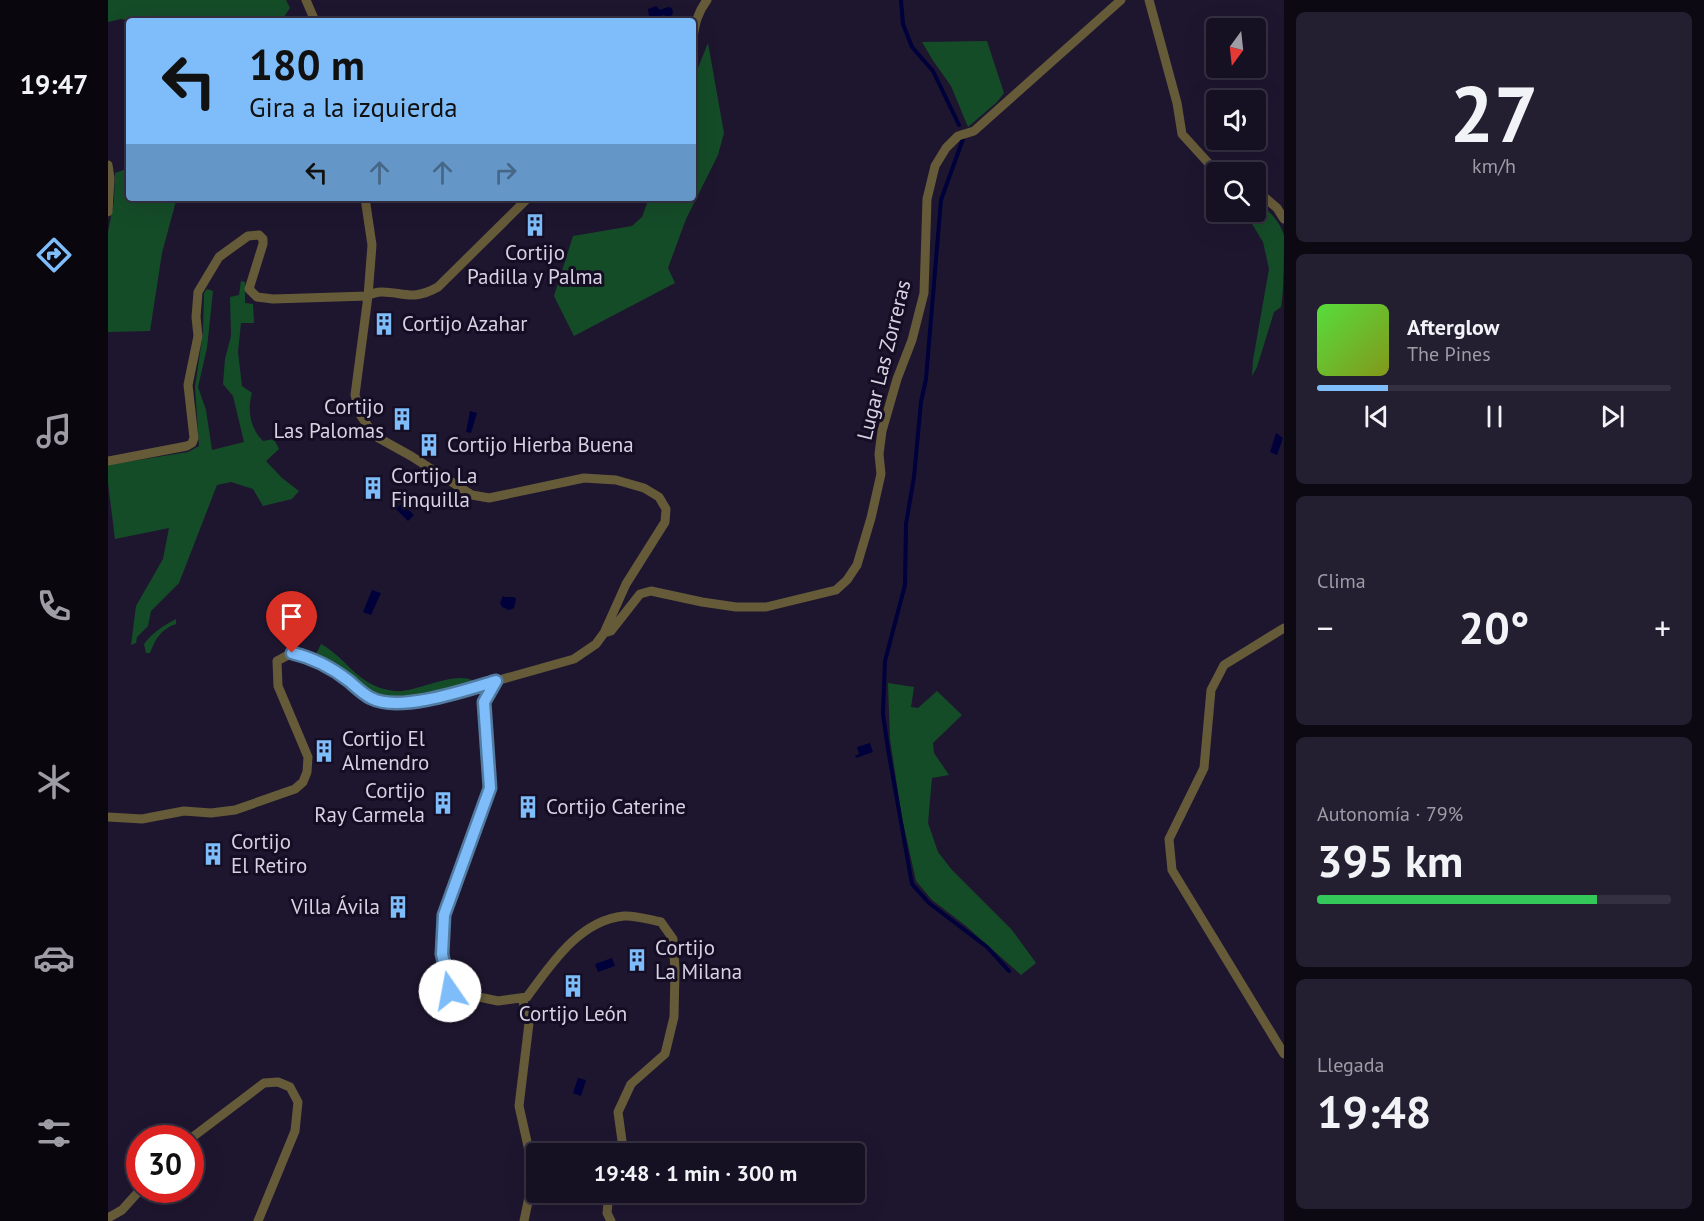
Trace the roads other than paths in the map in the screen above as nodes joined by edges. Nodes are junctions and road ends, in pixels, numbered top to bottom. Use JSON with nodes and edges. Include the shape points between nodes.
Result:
{"nodes":[{"id":1,"x":306,"y":0,"type":"edge"},
{"id":2,"x":707,"y":0,"type":"edge"},
{"id":3,"x":1121,"y":0,"type":"edge"},
{"id":4,"x":1149,"y":0,"type":"edge"},
{"id":5,"x":314,"y":18,"type":"edge"},
{"id":6,"x":696,"y":19,"type":"edge"},
{"id":7,"x":1207,"y":162,"type":"edge"},
{"id":8,"x":108,"y":165,"type":"edge"},
{"id":9,"x":1266,"y":199,"type":"edge"},
{"id":10,"x":365,"y":201,"type":"edge"},
{"id":11,"x":525,"y":201,"type":"edge"},
{"id":12,"x":108,"y":212,"type":"edge"},
{"id":13,"x":1284,"y":219,"type":"edge"},
{"id":14,"x":368,"y":296,"type":"junction"},
{"id":15,"x":108,"y":461,"type":"edge"},
{"id":16,"x":1284,"y":628,"type":"edge"},
{"id":17,"x":604,"y":633,"type":"junction"},
{"id":18,"x":496,"y":681,"type":"junction"},
{"id":19,"x":108,"y":817,"type":"edge"},
{"id":20,"x":522,"y":998,"type":"junction"},
{"id":21,"x":1284,"y":1054,"type":"edge"},
{"id":22,"x":204,"y":1128,"type":"edge"},
{"id":23,"x":622,"y":1143,"type":"edge"},
{"id":24,"x":128,"y":1203,"type":"edge"},
{"id":25,"x":608,"y":1203,"type":"edge"},
{"id":26,"x":108,"y":1218,"type":"edge"},
{"id":27,"x":258,"y":1221,"type":"edge"},
{"id":28,"x":525,"y":1221,"type":"edge"},
{"id":29,"x":611,"y":1221,"type":"edge"}],
"edges":[{"from":1,"to":5,"type":"street"},
{"from":2,"to":6,"type":"street"},
{"from":3,"to":17,"type":"street","name":"Lugar Las Zorreras","via":[[974,131],[958,136],[935,166],[927,199],[924,293],[882,431],[882,474],[872,518],[857,564],[847,580],[836,590],[766,607],[702,602],[651,591],[640,594],[611,631]]},
{"from":4,"to":7,"type":"street","via":[[1182,134]]},
{"from":8,"to":12,"type":"street"},
{"from":9,"to":13,"type":"street"},
{"from":10,"to":14,"type":"street","via":[[372,244]]},
{"from":11,"to":14,"type":"street","via":[[438,287],[415,295],[375,292]]},
{"from":14,"to":15,"type":"street","via":[[257,297],[249,289],[263,239],[259,235],[248,236],[219,257],[198,292],[198,336],[188,385],[192,444]]},
{"from":14,"to":17,"type":"street","via":[[355,395],[361,416],[375,436],[472,495],[489,498],[584,478],[615,480],[659,496],[666,509],[665,522],[626,584]]},
{"from":16,"to":21,"type":"street","via":[[1224,665],[1210,690],[1203,768],[1168,839],[1172,870]]},
{"from":17,"to":18,"type":"street","name":"Lugar Las Zorreras","via":[[596,644],[574,659]]},
{"from":18,"to":19,"type":"street","name":"Lugar Las Zorreras","via":[[439,697],[386,703],[371,698],[332,668],[292,653],[277,661],[278,686],[308,757],[303,782],[295,789],[235,810],[184,811],[142,819]]},
{"from":18,"to":20,"type":"street","via":[[484,702],[490,788],[444,915],[442,954],[450,991],[498,1001]]},
{"from":20,"to":23,"type":"street","via":[[527,997],[574,940],[595,924],[625,916],[661,922],[674,939],[674,1017],[665,1054],[631,1084],[618,1112]]},
{"from":20,"to":28,"type":"street","via":[[529,1023],[519,1106],[534,1173]]},
{"from":22,"to":27,"type":"street","via":[[264,1083],[278,1082],[290,1087],[298,1102],[295,1131]]},
{"from":24,"to":26,"type":"street"},
{"from":25,"to":29,"type":"street"}]}
